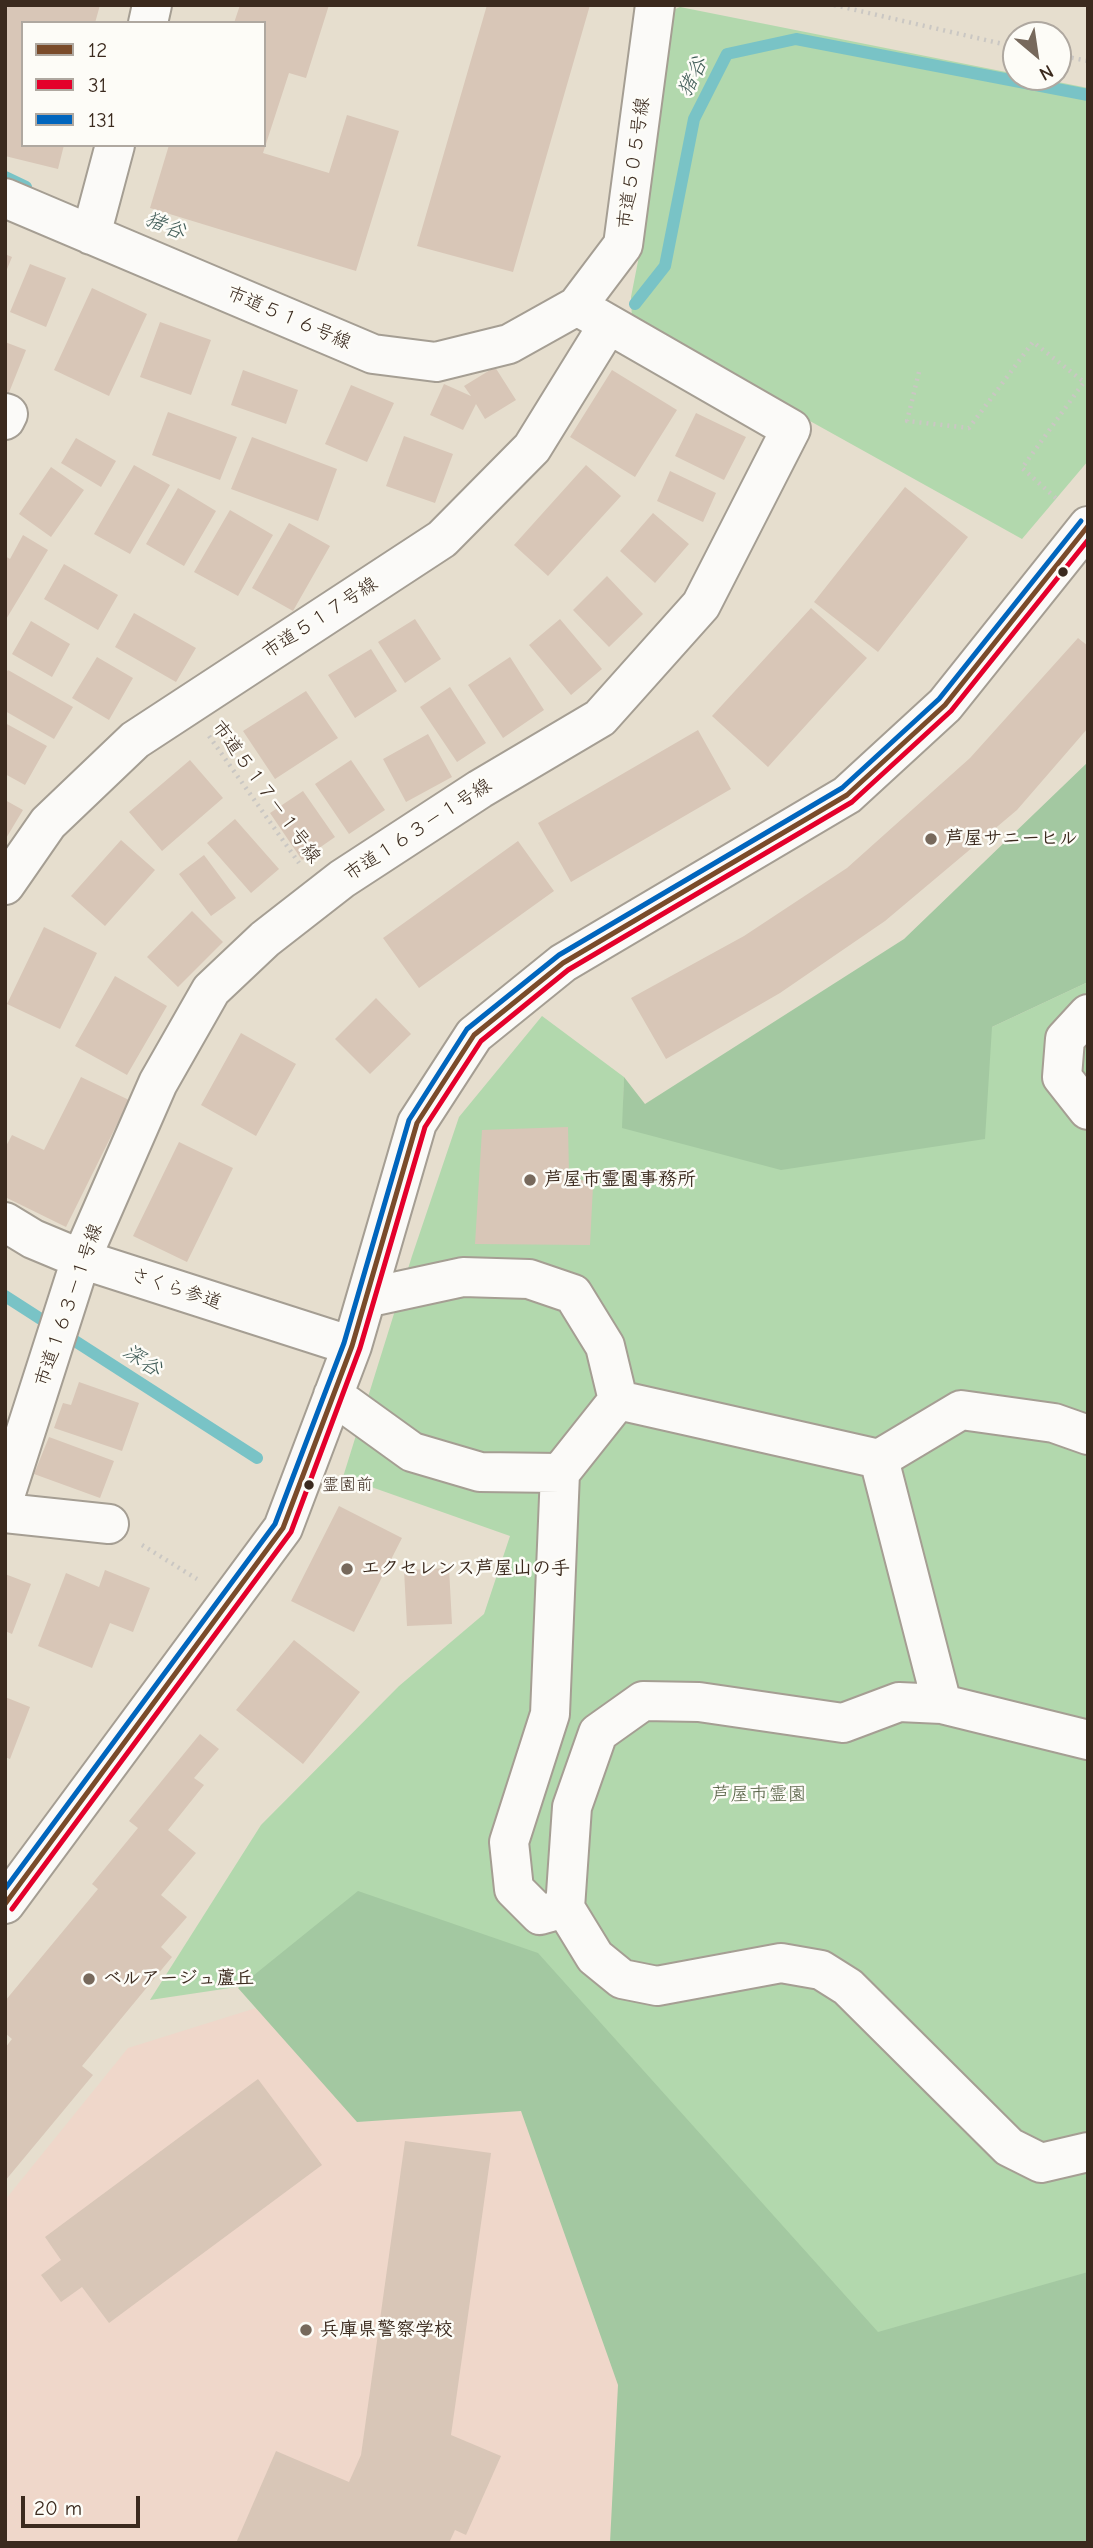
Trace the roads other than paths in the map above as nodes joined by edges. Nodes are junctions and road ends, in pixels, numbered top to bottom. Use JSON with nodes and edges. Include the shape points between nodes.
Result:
{"nodes":[{"id":1,"x":655,"y":5,"type":"edge"},
{"id":2,"x":114,"y":147,"type":"edge"},
{"id":3,"x":5,"y":198,"type":"edge"},
{"id":4,"x":91,"y":235,"type":"junction"},
{"id":5,"x":592,"y":316,"type":"junction"},
{"id":6,"x":5,"y":413,"type":"edge"},
{"id":7,"x":5,"y":420,"type":"edge"},
{"id":8,"x":1074,"y":514,"type":"edge"},
{"id":9,"x":5,"y":885,"type":"edge"},
{"id":10,"x":1088,"y":1014,"type":"edge"},
{"id":11,"x":1088,"y":1110,"type":"edge"},
{"id":12,"x":5,"y":1222,"type":"edge"},
{"id":13,"x":81,"y":1259,"type":"junction"},
{"id":14,"x":366,"y":1298,"type":"junction"},
{"id":15,"x":352,"y":1346,"type":"junction"},
{"id":16,"x":333,"y":1395,"type":"junction"},
{"id":17,"x":618,"y":1400,"type":"junction"},
{"id":18,"x":1088,"y":1435,"type":"edge"},
{"id":19,"x":879,"y":1459,"type":"junction"},
{"id":20,"x":560,"y":1473,"type":"junction"},
{"id":21,"x":5,"y":1496,"type":"edge"},
{"id":22,"x":5,"y":1513,"type":"edge"},
{"id":23,"x":109,"y":1524,"type":"road end"},
{"id":24,"x":942,"y":1704,"type":"junction"},
{"id":25,"x":1088,"y":1740,"type":"edge"},
{"id":26,"x":5,"y":1904,"type":"edge"},
{"id":27,"x":565,"y":1909,"type":"junction"},
{"id":28,"x":1088,"y":2152,"type":"edge"}],
"edges":[{"from":1,"to":5,"type":"street","name":"市道５０５号線","via":[[622,245]]},
{"from":2,"to":4,"type":"street"},
{"from":3,"to":4,"type":"street","name":"市道５１６号線"},
{"from":4,"to":5,"type":"street","name":"市道５１６号線","via":[[373,354],[436,362]]},
{"from":5,"to":9,"type":"street","name":"市道５１７号線","via":[[532,448],[442,539],[135,740],[48,823]]},
{"from":5,"to":13,"type":"street","name":"市道１６３－１号線","via":[[791,429],[701,605],[600,718],[480,789],[322,895],[265,939],[211,990],[158,1083]]},
{"from":6,"to":7,"type":"street"},
{"from":8,"to":14,"type":"street","via":[[945,705],[846,795],[563,963],[474,1035],[417,1124]]},
{"from":10,"to":11,"type":"street","via":[[1065,1039],[1062,1077]]},
{"from":12,"to":13,"type":"street","name":"さくら参道"},
{"from":13,"to":15,"type":"street","name":"さくら参道"},
{"from":13,"to":21,"type":"street","name":"市道１６３－１号線"},
{"from":14,"to":15,"type":"street"},
{"from":14,"to":17,"type":"street","via":[[463,1277],[528,1279],[573,1294],[605,1346]]},
{"from":15,"to":16,"type":"street"},
{"from":16,"to":20,"type":"street","via":[[412,1452],[480,1472]]},
{"from":16,"to":26,"type":"street","via":[[283,1528]]},
{"from":17,"to":19,"type":"street"},
{"from":17,"to":20,"type":"street"},
{"from":18,"to":19,"type":"street","via":[[1054,1423],[961,1410]]},
{"from":19,"to":24,"type":"street"},
{"from":20,"to":27,"type":"street","via":[[550,1714],[509,1843],[514,1889],[540,1915]]},
{"from":22,"to":23,"type":"street"},
{"from":24,"to":25,"type":"street"},
{"from":24,"to":27,"type":"street","via":[[899,1702],[843,1723],[699,1702],[643,1701],[598,1733],[572,1807]]},
{"from":27,"to":28,"type":"street","via":[[595,1957],[622,1979],[657,1986],[781,1963],[821,1969],[848,1987],[1009,2147],[1041,2163]]}]}
